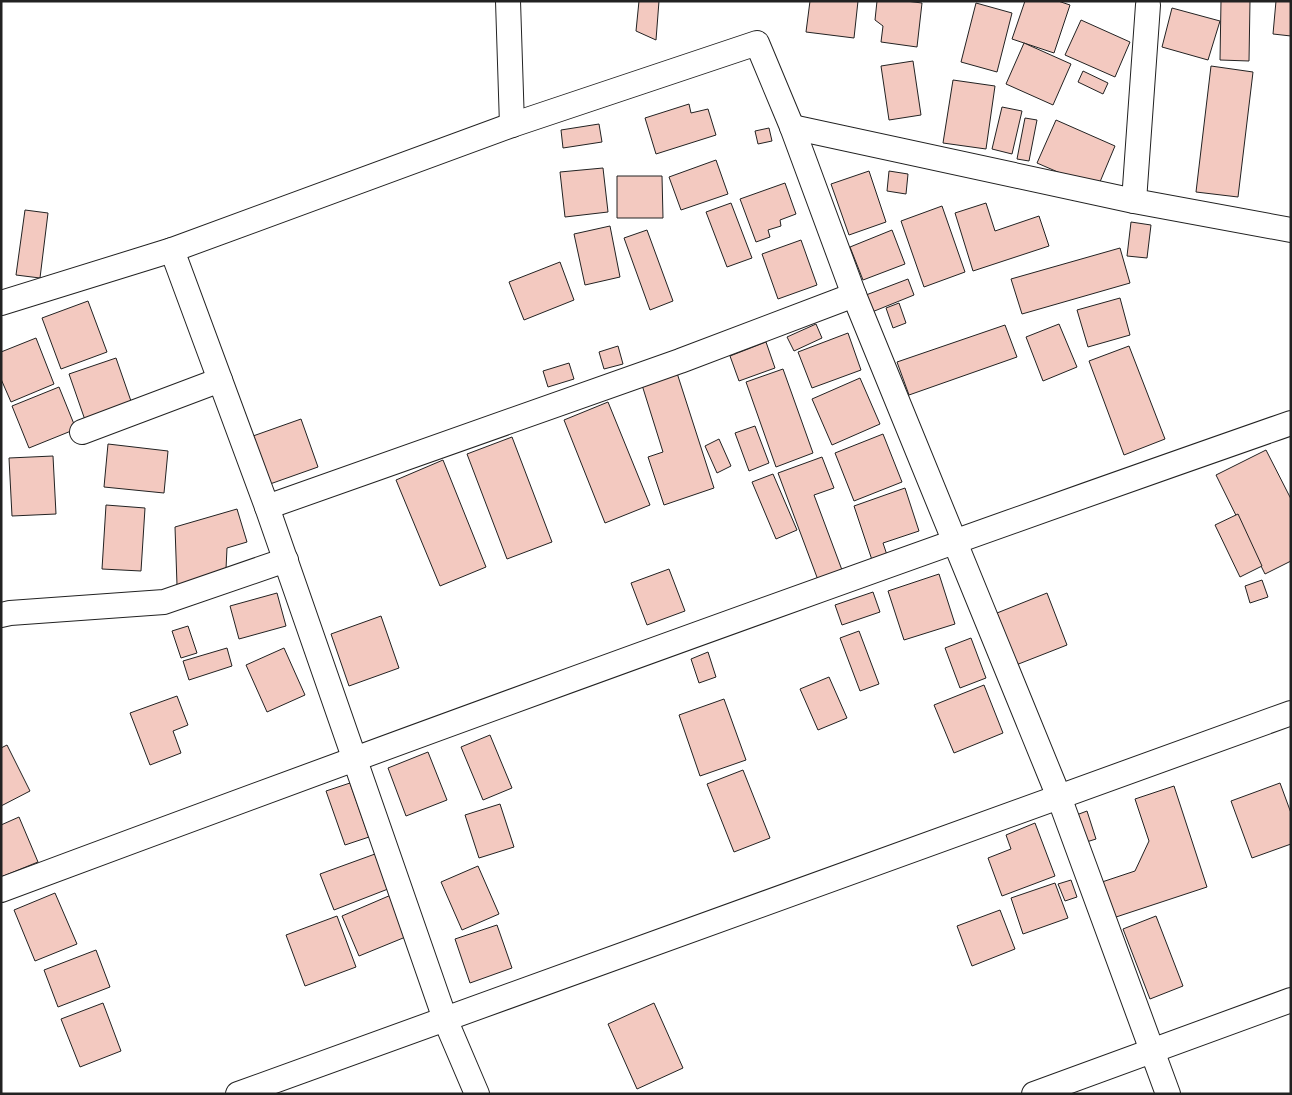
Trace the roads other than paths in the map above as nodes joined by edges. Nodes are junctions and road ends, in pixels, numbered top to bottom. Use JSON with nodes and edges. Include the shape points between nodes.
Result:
{"nodes":[{"id":1,"x":508,"y":1,"type":"edge"},
{"id":2,"x":1148,"y":5,"type":"dead end"},
{"id":3,"x":512,"y":125,"type":"junction"},
{"id":4,"x":792,"y":127,"type":"junction"},
{"id":5,"x":1134,"y":201,"type":"junction"},
{"id":6,"x":1291,"y":230,"type":"edge"},
{"id":7,"x":172,"y":250,"type":"junction"},
{"id":8,"x":854,"y":294,"type":"junction"},
{"id":9,"x":1,"y":303,"type":"edge"},
{"id":10,"x":220,"y":380,"type":"junction"},
{"id":11,"x":1291,"y":423,"type":"edge"},
{"id":12,"x":82,"y":432,"type":"dead end"},
{"id":13,"x":267,"y":507,"type":"junction"},
{"id":14,"x":954,"y":541,"type":"junction"},
{"id":15,"x":286,"y":560,"type":"junction"},
{"id":16,"x":1,"y":615,"type":"edge"},
{"id":17,"x":1291,"y":713,"type":"edge"},
{"id":18,"x":354,"y":758,"type":"junction"},
{"id":19,"x":1059,"y":797,"type":"junction"},
{"id":20,"x":1,"y":890,"type":"edge"},
{"id":21,"x":1291,"y":1000,"type":"edge"},
{"id":22,"x":445,"y":1019,"type":"junction"},
{"id":23,"x":1152,"y":1051,"type":"junction"},
{"id":24,"x":238,"y":1094,"type":"edge"},
{"id":25,"x":476,"y":1094,"type":"edge"},
{"id":26,"x":1034,"y":1094,"type":"edge"},
{"id":27,"x":1168,"y":1094,"type":"edge"}],
"edges":[{"from":1,"to":3,"type":"street"},
{"from":2,"to":5,"type":"street"},
{"from":3,"to":4,"type":"street","via":[[758,43]]},
{"from":3,"to":7,"type":"street"},
{"from":4,"to":5,"type":"street"},
{"from":4,"to":8,"type":"street"},
{"from":5,"to":6,"type":"street"},
{"from":7,"to":9,"type":"street"},
{"from":7,"to":10,"type":"street"},
{"from":8,"to":13,"type":"street","via":[[680,361]]},
{"from":8,"to":14,"type":"street"},
{"from":10,"to":12,"type":"street"},
{"from":10,"to":13,"type":"street"},
{"from":11,"to":14,"type":"street"},
{"from":13,"to":15,"type":"street"},
{"from":14,"to":18,"type":"street"},
{"from":14,"to":19,"type":"street"},
{"from":15,"to":16,"type":"street","via":[[164,602]]},
{"from":15,"to":18,"type":"street"},
{"from":17,"to":19,"type":"street"},
{"from":18,"to":20,"type":"street"},
{"from":18,"to":22,"type":"street"},
{"from":19,"to":22,"type":"street"},
{"from":19,"to":23,"type":"street"},
{"from":21,"to":23,"type":"street"},
{"from":22,"to":24,"type":"street"},
{"from":22,"to":25,"type":"street"},
{"from":23,"to":26,"type":"street"},
{"from":23,"to":27,"type":"street"}]}
